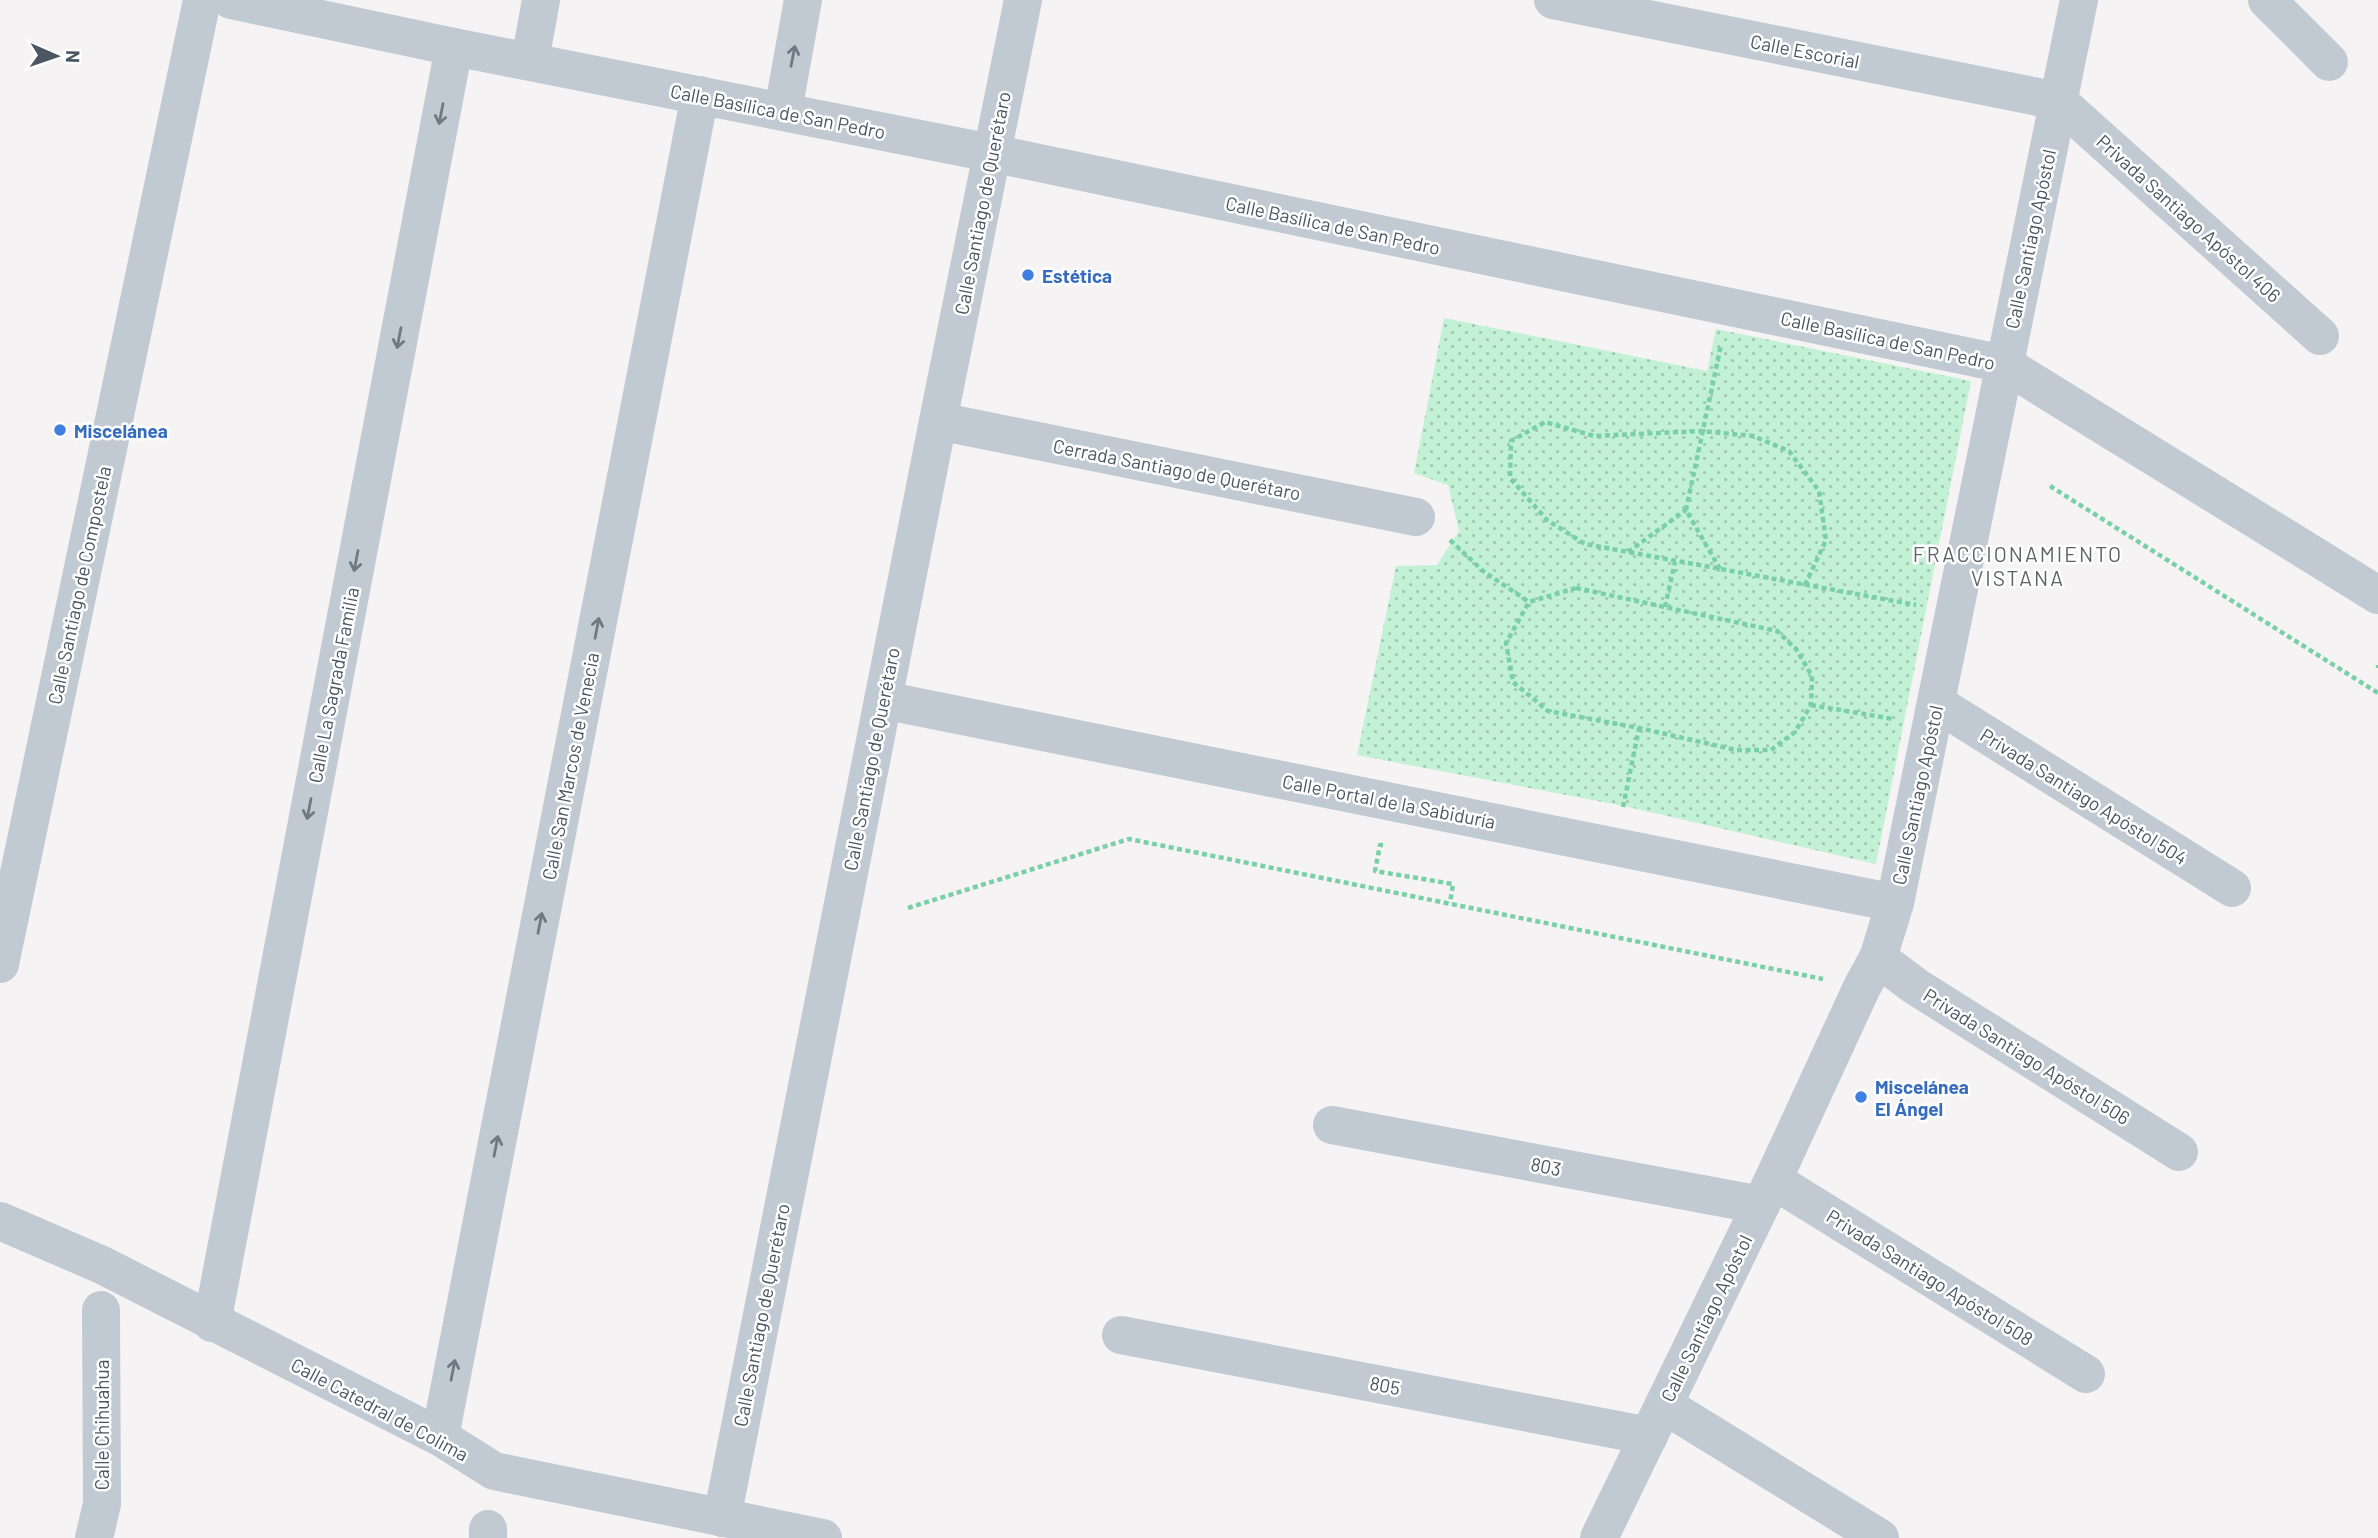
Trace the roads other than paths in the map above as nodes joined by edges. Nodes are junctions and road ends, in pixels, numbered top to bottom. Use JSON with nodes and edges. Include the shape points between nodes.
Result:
{"nodes":[{"id":1,"x":202,"y":0,"type":"edge"},
{"id":2,"x":232,"y":0,"type":"edge"},
{"id":3,"x":541,"y":0,"type":"edge"},
{"id":4,"x":803,"y":0,"type":"edge"},
{"id":5,"x":1024,"y":0,"type":"edge"},
{"id":6,"x":1553,"y":0,"type":"edge"},
{"id":7,"x":2079,"y":0,"type":"edge"},
{"id":8,"x":2267,"y":0,"type":"edge"},
{"id":9,"x":276,"y":4,"type":"edge"},
{"id":10,"x":454,"y":47,"type":"junction"},
{"id":11,"x":530,"y":61,"type":"junction"},
{"id":12,"x":2329,"y":62,"type":"dead end"},
{"id":13,"x":700,"y":95,"type":"junction"},
{"id":14,"x":2058,"y":101,"type":"junction"},
{"id":15,"x":783,"y":111,"type":"junction"},
{"id":16,"x":991,"y":153,"type":"junction"},
{"id":17,"x":2320,"y":336,"type":"dead end"},
{"id":18,"x":2004,"y":364,"type":"junction"},
{"id":19,"x":938,"y":421,"type":"junction"},
{"id":20,"x":1416,"y":517,"type":"road end"},
{"id":21,"x":2378,"y":595,"type":"edge"},
{"id":22,"x":883,"y":700,"type":"junction"},
{"id":23,"x":1934,"y":714,"type":"junction"},
{"id":24,"x":2232,"y":888,"type":"dead end"},
{"id":25,"x":1895,"y":903,"type":"junction"},
{"id":26,"x":0,"y":964,"type":"edge"},
{"id":27,"x":1870,"y":973,"type":"junction"},
{"id":28,"x":1332,"y":1125,"type":"dead end"},
{"id":29,"x":2179,"y":1152,"type":"dead end"},
{"id":30,"x":1767,"y":1193,"type":"junction"},
{"id":31,"x":0,"y":1221,"type":"edge"},
{"id":32,"x":101,"y":1310,"type":"dead end"},
{"id":33,"x":212,"y":1323,"type":"junction"},
{"id":34,"x":1121,"y":1335,"type":"dead end"},
{"id":35,"x":2086,"y":1374,"type":"dead end"},
{"id":36,"x":1657,"y":1421,"type":"junction"},
{"id":37,"x":440,"y":1437,"type":"junction"},
{"id":38,"x":722,"y":1518,"type":"junction"},
{"id":39,"x":94,"y":1538,"type":"edge"},
{"id":40,"x":823,"y":1538,"type":"edge"},
{"id":41,"x":1599,"y":1538,"type":"edge"},
{"id":42,"x":1880,"y":1538,"type":"edge"}],
"edges":[{"from":1,"to":26,"type":"street","name":"Calle Santiago de Compostela"},
{"from":2,"to":9,"type":"street","name":"Calle Basílica de San Pedro"},
{"from":3,"to":11,"type":"street"},
{"from":15,"to":4,"type":"street","one_way":true},
{"from":5,"to":16,"type":"street","name":"Calle Santiago de Querétaro"},
{"from":6,"to":14,"type":"street","name":"Calle Escorial"},
{"from":7,"to":14,"type":"street","name":"Calle Santiago Apóstol"},
{"from":8,"to":12,"type":"street"},
{"from":9,"to":10,"type":"street","name":"Calle Basílica de San Pedro"},
{"from":10,"to":11,"type":"street","name":"Calle Basílica de San Pedro"},
{"from":10,"to":33,"type":"street","name":"Calle La Sagrada Familia","one_way":true},
{"from":11,"to":13,"type":"street","name":"Calle Basílica de San Pedro"},
{"from":13,"to":15,"type":"street","name":"Calle Basílica de San Pedro"},
{"from":37,"to":13,"type":"street","name":"Calle San Marcos de Venecia","one_way":true},
{"from":14,"to":17,"type":"street","name":"Privada Santiago Apóstol 406"},
{"from":14,"to":18,"type":"street","name":"Calle Santiago Apóstol"},
{"from":15,"to":16,"type":"street","name":"Calle Basílica de San Pedro"},
{"from":16,"to":18,"type":"street","name":"Calle Basílica de San Pedro"},
{"from":16,"to":19,"type":"street","name":"Calle Santiago de Querétaro"},
{"from":18,"to":21,"type":"street","name":"Calle Basílica de San Pedro"},
{"from":18,"to":23,"type":"street","name":"Calle Santiago Apóstol"},
{"from":19,"to":20,"type":"street","name":"Cerrada Santiago de Querétaro"},
{"from":19,"to":22,"type":"street","name":"Calle Santiago de Querétaro"},
{"from":22,"to":25,"type":"street","name":"Calle Portal de la Sabiduría"},
{"from":22,"to":38,"type":"street","name":"Calle Santiago de Querétaro"},
{"from":23,"to":24,"type":"street","name":"Privada Santiago Apóstol 504"},
{"from":23,"to":25,"type":"street","name":"Calle Santiago Apóstol"},
{"from":25,"to":27,"type":"street","name":"Calle Santiago Apóstol"},
{"from":27,"to":29,"type":"street","name":"Privada Santiago Apóstol 506","via":[[1915,986]]},
{"from":27,"to":30,"type":"street","name":"Calle Santiago Apóstol"},
{"from":28,"to":30,"type":"street","name":"803"},
{"from":30,"to":35,"type":"street","name":"Privada Santiago Apóstol 508"},
{"from":30,"to":36,"type":"street","name":"Calle Santiago Apóstol"},
{"from":31,"to":33,"type":"street","name":"Calle Catedral de Colima","via":[[102,1265]]},
{"from":32,"to":39,"type":"street","name":"Calle Chihuahua","via":[[102,1504]]},
{"from":33,"to":37,"type":"street","name":"Calle Catedral de Colima"},
{"from":34,"to":36,"type":"street","name":"805"},
{"from":36,"to":41,"type":"street","name":"Calle Santiago Apóstol"},
{"from":36,"to":42,"type":"street"},
{"from":37,"to":38,"type":"street","name":"Calle Catedral de Colima","via":[[494,1471]]},
{"from":38,"to":40,"type":"street","name":"Calle Catedral de Colima"}]}
